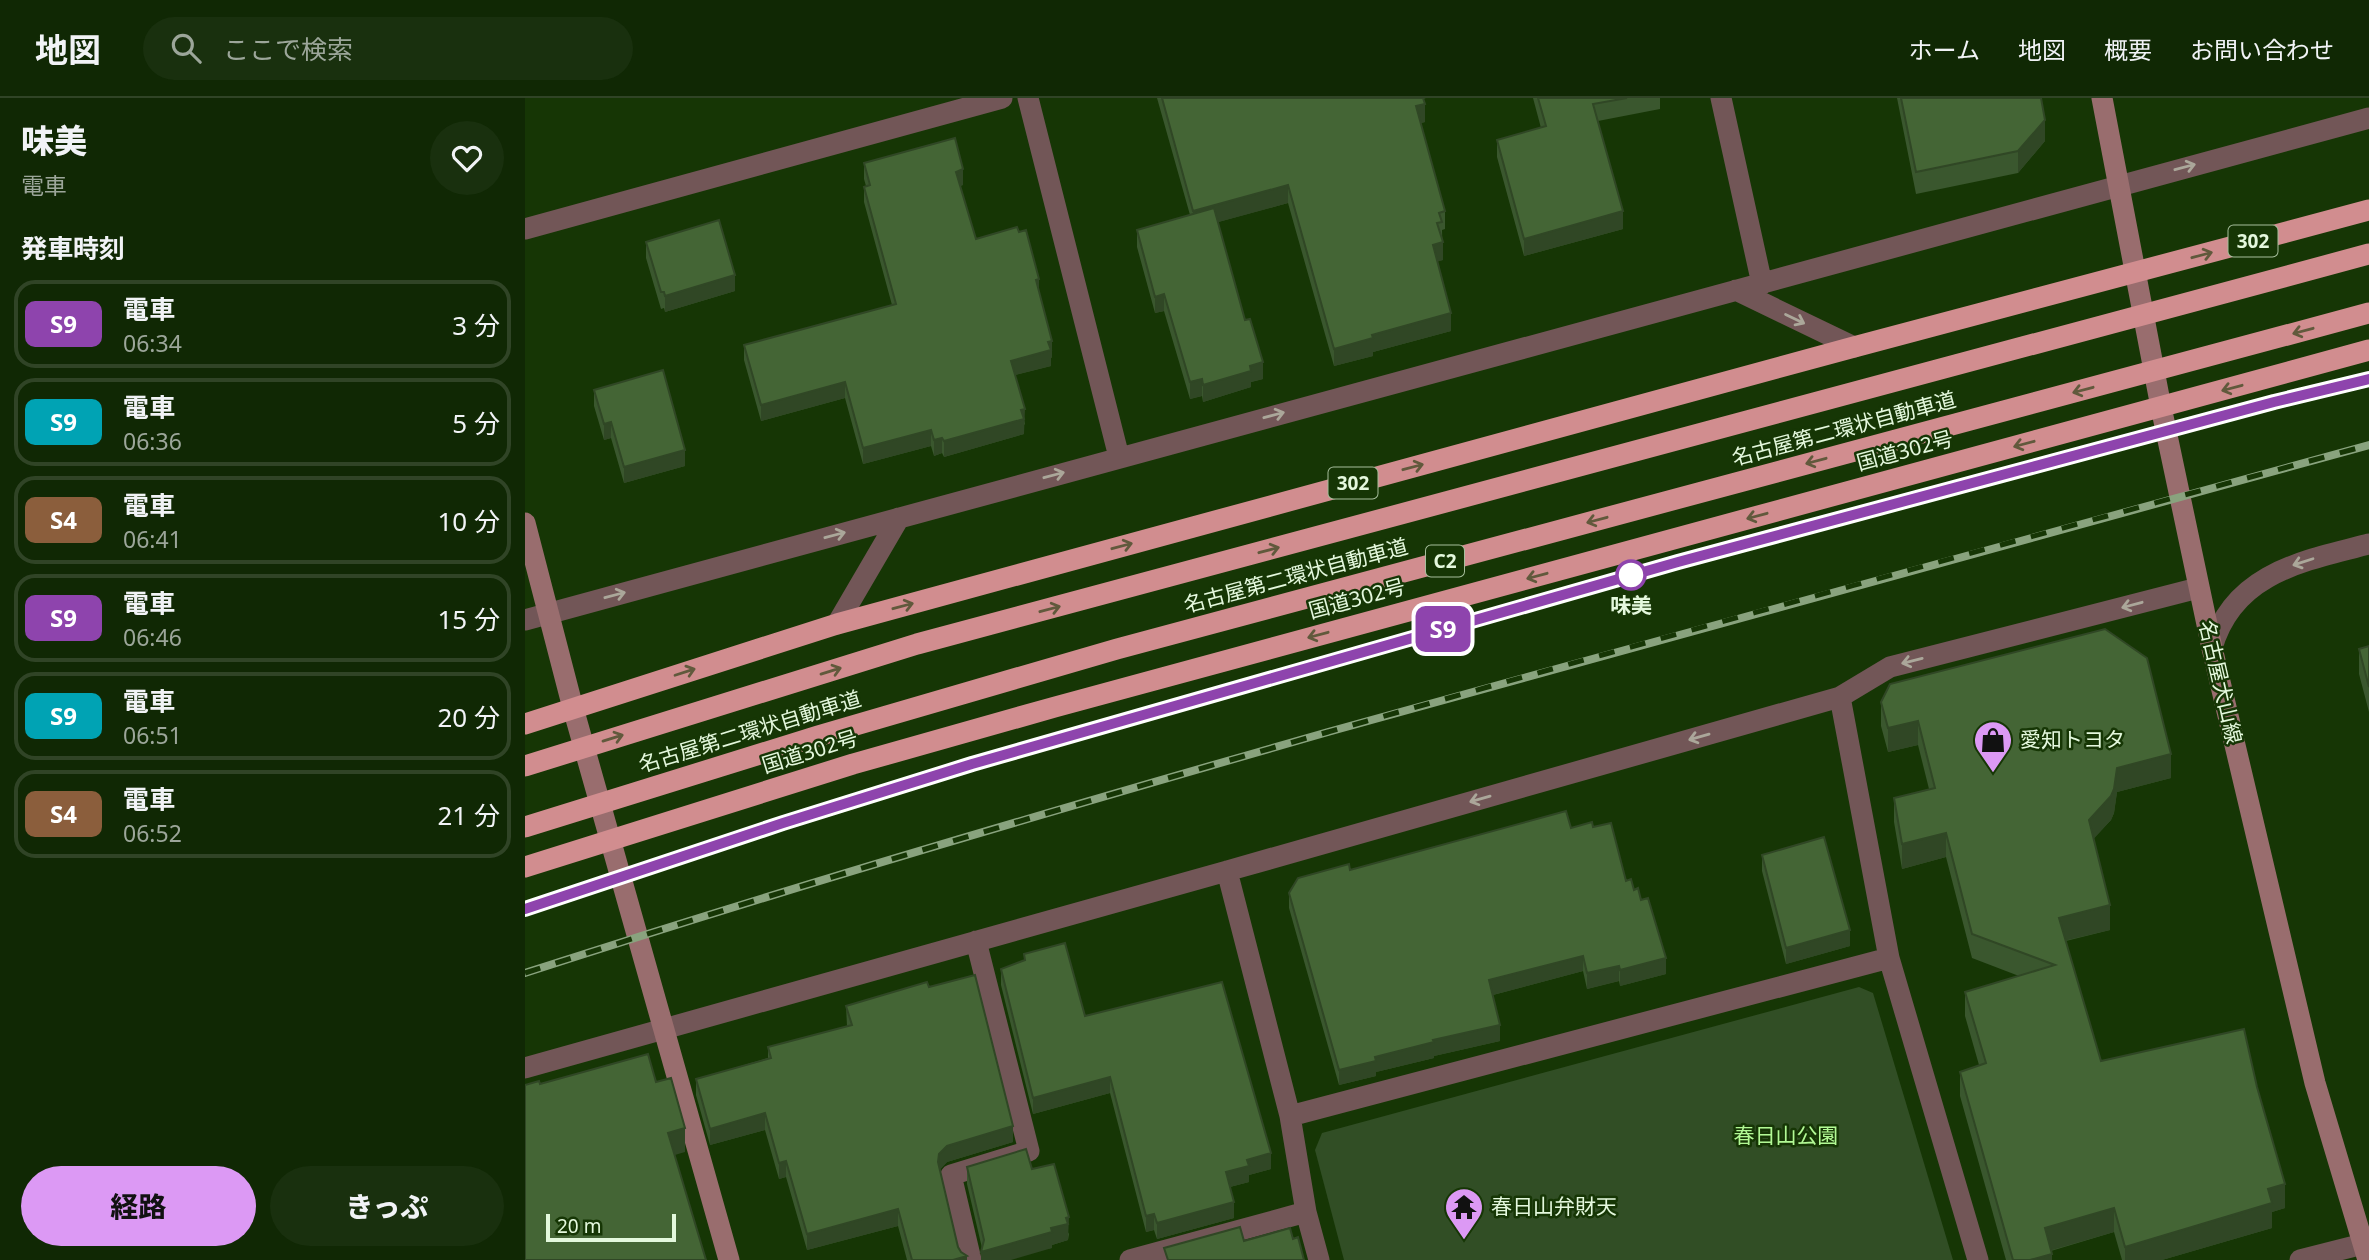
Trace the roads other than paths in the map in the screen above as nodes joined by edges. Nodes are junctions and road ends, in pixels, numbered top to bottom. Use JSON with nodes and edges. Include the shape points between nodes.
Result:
{"nodes":[{"id":1,"x":1002,"y":98,"type":"edge"},
{"id":2,"x":1028,"y":98,"type":"edge"},
{"id":3,"x":1721,"y":98,"type":"edge"},
{"id":4,"x":2102,"y":98,"type":"edge"},
{"id":5,"x":2369,"y":118,"type":"edge"},
{"id":6,"x":2119,"y":185,"type":"junction"},
{"id":7,"x":2369,"y":210,"type":"edge"},
{"id":8,"x":525,"y":229,"type":"edge"},
{"id":9,"x":2369,"y":254,"type":"edge"},
{"id":10,"x":2137,"y":272,"type":"junction"},
{"id":11,"x":1762,"y":284,"type":"junction"},
{"id":12,"x":1736,"y":290,"type":"junction"},
{"id":13,"x":2369,"y":313,"type":"edge"},
{"id":14,"x":1854,"y":347,"type":"junction"},
{"id":15,"x":2369,"y":350,"type":"edge"},
{"id":16,"x":2161,"y":407,"type":"junction"},
{"id":17,"x":1118,"y":457,"type":"junction"},
{"id":18,"x":899,"y":518,"type":"junction"},
{"id":19,"x":525,"y":523,"type":"edge"},
{"id":20,"x":2369,"y":544,"type":"edge"},
{"id":21,"x":2198,"y":588,"type":"junction"},
{"id":22,"x":549,"y":613,"type":"junction"},
{"id":23,"x":525,"y":620,"type":"edge"},
{"id":24,"x":837,"y":624,"type":"junction"},
{"id":25,"x":2212,"y":648,"type":"junction"},
{"id":26,"x":1840,"y":696,"type":"junction"},
{"id":27,"x":573,"y":708,"type":"junction"},
{"id":28,"x":525,"y":724,"type":"edge"},
{"id":29,"x":525,"y":766,"type":"edge"},
{"id":30,"x":525,"y":827,"type":"edge"},
{"id":31,"x":612,"y":839,"type":"junction"},
{"id":32,"x":525,"y":867,"type":"edge"},
{"id":33,"x":1227,"y":872,"type":"junction"},
{"id":34,"x":976,"y":941,"type":"junction"},
{"id":35,"x":1889,"y":958,"type":"junction"},
{"id":36,"x":665,"y":1028,"type":"junction"},
{"id":37,"x":525,"y":1068,"type":"edge"},
{"id":38,"x":1290,"y":1116,"type":"junction"},
{"id":39,"x":1306,"y":1212,"type":"junction"},
{"id":40,"x":2365,"y":1252,"type":"edge"},
{"id":41,"x":729,"y":1260,"type":"edge"},
{"id":42,"x":971,"y":1260,"type":"edge"},
{"id":43,"x":1130,"y":1260,"type":"edge"},
{"id":44,"x":1319,"y":1260,"type":"edge"},
{"id":45,"x":1978,"y":1260,"type":"edge"},
{"id":46,"x":2300,"y":1260,"type":"edge"}],
"edges":[{"from":1,"to":8,"type":"street"},
{"from":2,"to":17,"type":"street"},
{"from":3,"to":11,"type":"street"},
{"from":4,"to":6,"type":"main road","name":"名古屋犬山線"},
{"from":6,"to":5,"type":"street","one_way":true},
{"from":6,"to":10,"type":"main road","name":"名古屋犬山線"},
{"from":6,"to":11,"type":"street"},
{"from":10,"to":7,"type":"highway","number":"302","one_way":true},
{"from":29,"to":9,"type":"highway","name":"名古屋第二環状自動車道","one_way":true,"via":[[918,644]]},
{"from":10,"to":14,"type":"highway","number":"302"},
{"from":10,"to":16,"type":"main road","name":"名古屋犬山線"},
{"from":11,"to":12,"type":"street"},
{"from":12,"to":14,"type":"street","one_way":true},
{"from":17,"to":12,"type":"street","one_way":true},
{"from":13,"to":30,"type":"highway","name":"名古屋第二環状自動車道","number":"C2","one_way":true,"via":[[1117,649]]},
{"from":24,"to":14,"type":"highway","number":"302","one_way":true},
{"from":15,"to":16,"type":"highway","name":"国道302号","one_way":true},
{"from":16,"to":21,"type":"main road","name":"名古屋犬山線"},
{"from":16,"to":31,"type":"highway","name":"国道302号","one_way":true,"via":[[1055,706]]},
{"from":18,"to":17,"type":"street","one_way":true},
{"from":22,"to":18,"type":"street","one_way":true},
{"from":18,"to":24,"type":"street"},
{"from":19,"to":22,"type":"main road"},
{"from":20,"to":25,"type":"street","one_way":true,"via":[[2306,560],[2258,582],[2232,605],[2217,628]]},
{"from":21,"to":25,"type":"main road","name":"名古屋犬山線"},
{"from":21,"to":26,"type":"street","one_way":true,"via":[[1890,667]]},
{"from":22,"to":23,"type":"street"},
{"from":22,"to":27,"type":"main road"},
{"from":27,"to":24,"type":"highway","number":"302","one_way":true},
{"from":25,"to":40,"type":"main road","name":"名古屋犬山線","via":[[2315,1083]]},
{"from":26,"to":33,"type":"street","one_way":true},
{"from":26,"to":35,"type":"street"},
{"from":27,"to":28,"type":"highway","number":"302"},
{"from":27,"to":31,"type":"main road"},
{"from":31,"to":32,"type":"highway","name":"国道302号"},
{"from":31,"to":36,"type":"main road"},
{"from":33,"to":34,"type":"street"},
{"from":33,"to":38,"type":"street"},
{"from":34,"to":36,"type":"street"},
{"from":34,"to":42,"type":"street","via":[[1028,1150],[951,1175]]},
{"from":35,"to":38,"type":"street"},
{"from":35,"to":45,"type":"street"},
{"from":36,"to":37,"type":"street"},
{"from":36,"to":41,"type":"main road"},
{"from":38,"to":39,"type":"street"},
{"from":39,"to":43,"type":"street"},
{"from":39,"to":44,"type":"street"},
{"from":40,"to":46,"type":"street"}]}
